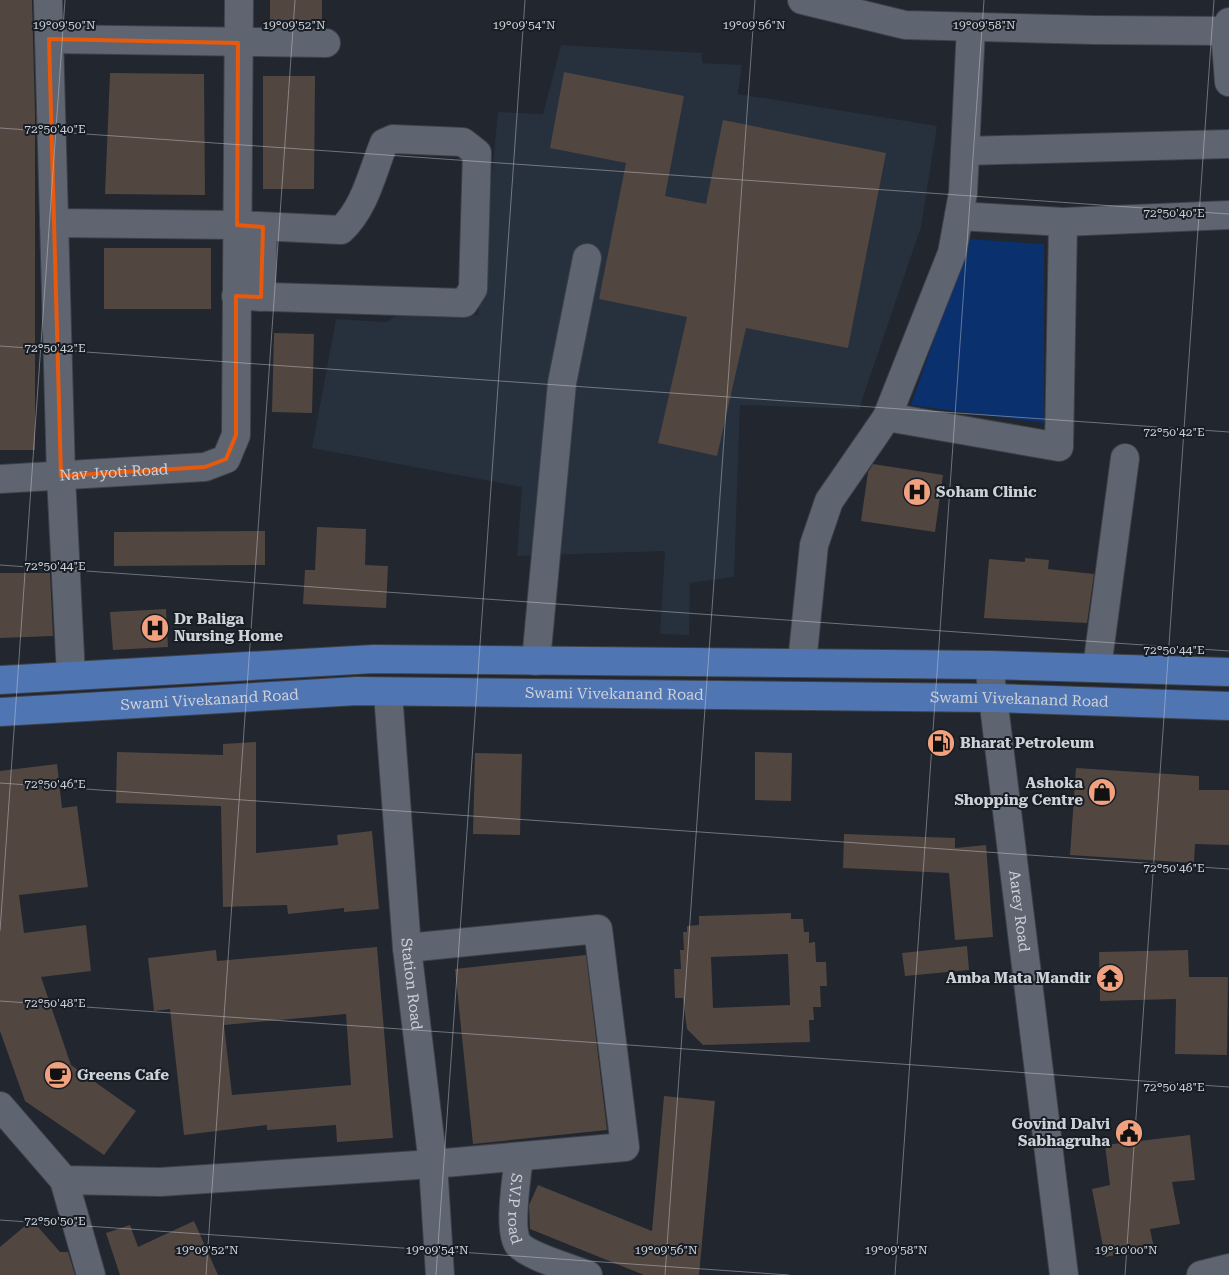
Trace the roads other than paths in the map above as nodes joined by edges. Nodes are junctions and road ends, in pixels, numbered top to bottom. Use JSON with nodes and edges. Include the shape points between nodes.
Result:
{"nodes":[{"id":1,"x":48,"y":0,"type":"edge"},
{"id":2,"x":238,"y":0,"type":"edge"},
{"id":3,"x":802,"y":0,"type":"edge"},
{"id":4,"x":971,"y":27,"type":"junction"},
{"id":5,"x":1228,"y":28,"type":"edge"},
{"id":6,"x":49,"y":39,"type":"junction"},
{"id":7,"x":238,"y":43,"type":"junction"},
{"id":8,"x":326,"y":43,"type":"dead end"},
{"id":9,"x":1229,"y":82,"type":"edge"},
{"id":10,"x":1229,"y":144,"type":"edge"},
{"id":11,"x":965,"y":151,"type":"junction"},
{"id":12,"x":1229,"y":215,"type":"edge"},
{"id":13,"x":959,"y":216,"type":"junction"},
{"id":14,"x":1063,"y":222,"type":"junction"},
{"id":15,"x":54,"y":224,"type":"junction"},
{"id":16,"x":250,"y":226,"type":"junction"},
{"id":17,"x":587,"y":258,"type":"dead end"},
{"id":18,"x":249,"y":296,"type":"junction"},
{"id":19,"x":887,"y":417,"type":"junction"},
{"id":20,"x":1125,"y":458,"type":"dead end"},
{"id":21,"x":61,"y":476,"type":"junction"},
{"id":22,"x":0,"y":479,"type":"edge"},
{"id":23,"x":536,"y":660,"type":"junction"},
{"id":24,"x":802,"y":663,"type":"junction"},
{"id":25,"x":989,"y":665,"type":"junction"},
{"id":26,"x":1096,"y":668,"type":"junction"},
{"id":27,"x":1229,"y":672,"type":"edge"},
{"id":28,"x":71,"y":676,"type":"junction"},
{"id":29,"x":0,"y":680,"type":"edge"},
{"id":30,"x":388,"y":693,"type":"junction"},
{"id":31,"x":993,"y":698,"type":"junction"},
{"id":32,"x":1229,"y":706,"type":"edge"},
{"id":33,"x":0,"y":712,"type":"edge"},
{"id":34,"x":407,"y":948,"type":"junction"},
{"id":35,"x":0,"y":1106,"type":"edge"},
{"id":36,"x":519,"y":1157,"type":"junction"},
{"id":37,"x":434,"y":1164,"type":"junction"},
{"id":38,"x":64,"y":1180,"type":"junction"},
{"id":39,"x":1229,"y":1268,"type":"edge"},
{"id":40,"x":91,"y":1275,"type":"edge"},
{"id":41,"x":440,"y":1275,"type":"edge"},
{"id":42,"x":588,"y":1275,"type":"edge"},
{"id":43,"x":1064,"y":1275,"type":"edge"},
{"id":44,"x":1201,"y":1275,"type":"edge"}],
"edges":[{"from":1,"to":6,"type":"street"},
{"from":2,"to":7,"type":"street"},
{"from":3,"to":4,"type":"street","via":[[905,25]]},
{"from":4,"to":5,"type":"street"},
{"from":4,"to":11,"type":"street"},
{"from":5,"to":9,"type":"street"},
{"from":6,"to":7,"type":"street"},
{"from":6,"to":15,"type":"street"},
{"from":7,"to":8,"type":"street"},
{"from":7,"to":16,"type":"street"},
{"from":10,"to":11,"type":"street"},
{"from":11,"to":13,"type":"street","via":[[964,193]]},
{"from":12,"to":14,"type":"street"},
{"from":13,"to":14,"type":"street"},
{"from":13,"to":19,"type":"street","via":[[952,253]]},
{"from":14,"to":19,"type":"street","via":[[1060,447]]},
{"from":15,"to":16,"type":"street"},
{"from":15,"to":21,"type":"street"},
{"from":16,"to":18,"type":"street"},
{"from":16,"to":18,"type":"street","via":[[341,230],[362,203],[384,143],[393,139],[463,142],[477,153],[473,288],[464,303]]},
{"from":17,"to":23,"type":"street","via":[[562,383]]},
{"from":18,"to":21,"type":"street","name":"Nav Jyoti Road","via":[[236,435],[226,459],[205,467]]},
{"from":19,"to":24,"type":"street","via":[[829,501],[814,545]]},
{"from":20,"to":26,"type":"street"},
{"from":21,"to":22,"type":"street","name":"Nav Jyoti Road"},
{"from":21,"to":28,"type":"street"},
{"from":23,"to":24,"type":"main road"},
{"from":23,"to":28,"type":"main road","via":[[355,659]]},
{"from":24,"to":25,"type":"main road"},
{"from":25,"to":26,"type":"main road"},
{"from":25,"to":31,"type":"street","name":"Aarey Road"},
{"from":26,"to":27,"type":"main road"},
{"from":28,"to":29,"type":"main road"},
{"from":30,"to":31,"type":"main road","name":"Swami Vivekanand Road"},
{"from":30,"to":33,"type":"main road","name":"Swami Vivekanand Road","via":[[357,691]]},
{"from":30,"to":34,"type":"street","name":"Station Road"},
{"from":31,"to":32,"type":"main road","name":"Swami Vivekanand Road"},
{"from":31,"to":43,"type":"street","name":"Aarey Road"},
{"from":34,"to":36,"type":"street","via":[[598,929],[625,1147]]},
{"from":34,"to":37,"type":"street","name":"Station Road"},
{"from":35,"to":38,"type":"street"},
{"from":36,"to":37,"type":"street"},
{"from":36,"to":42,"type":"street","name":"S.V.P road","via":[[514,1223],[518,1243],[527,1251]]},
{"from":37,"to":38,"type":"street","via":[[160,1182]]},
{"from":37,"to":41,"type":"street","name":"Station Road"},
{"from":38,"to":40,"type":"street"},
{"from":39,"to":44,"type":"street"}]}
